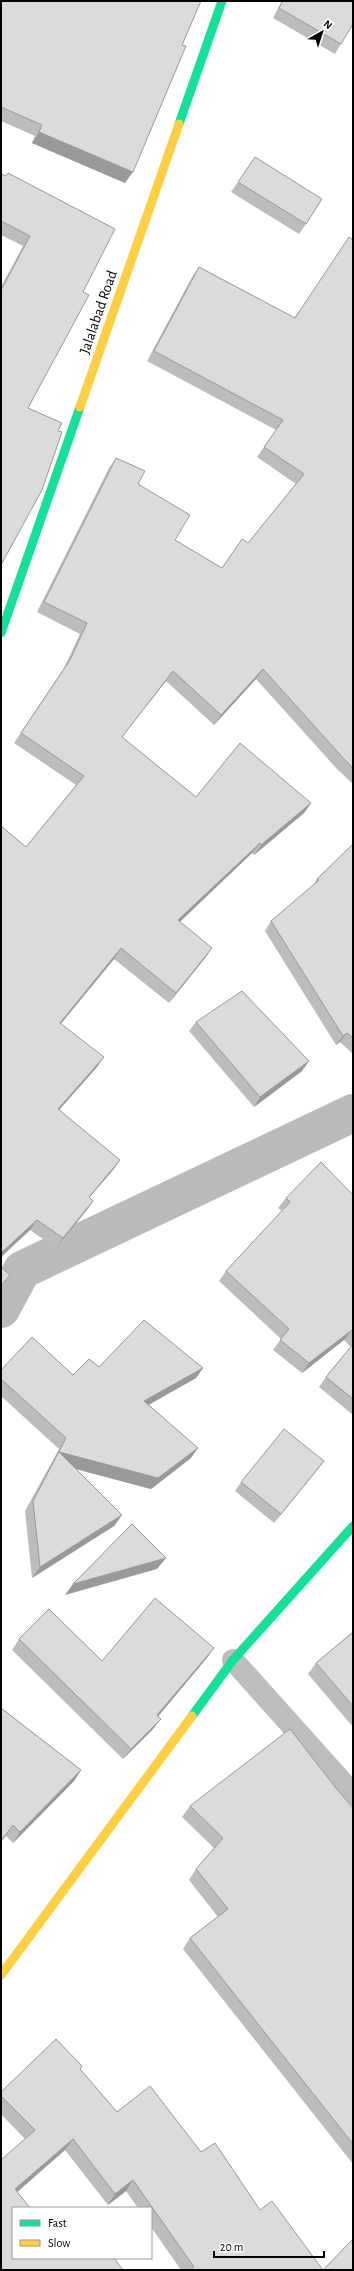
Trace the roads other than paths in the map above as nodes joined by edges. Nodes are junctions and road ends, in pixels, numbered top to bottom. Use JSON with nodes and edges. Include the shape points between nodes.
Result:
{"nodes":[{"id":1,"x":222,"y":1,"type":"edge"},
{"id":2,"x":1,"y":633,"type":"edge"},
{"id":3,"x":353,"y":1526,"type":"edge"},
{"id":4,"x":233,"y":1660,"type":"junction"},
{"id":5,"x":353,"y":1794,"type":"edge"},
{"id":6,"x":1,"y":1975,"type":"edge"}],
"edges":[{"from":1,"to":2,"type":"street","name":"Jalalabad Road"},
{"from":3,"to":4,"type":"street"},
{"from":4,"to":5,"type":"street"},
{"from":4,"to":6,"type":"street"}]}
